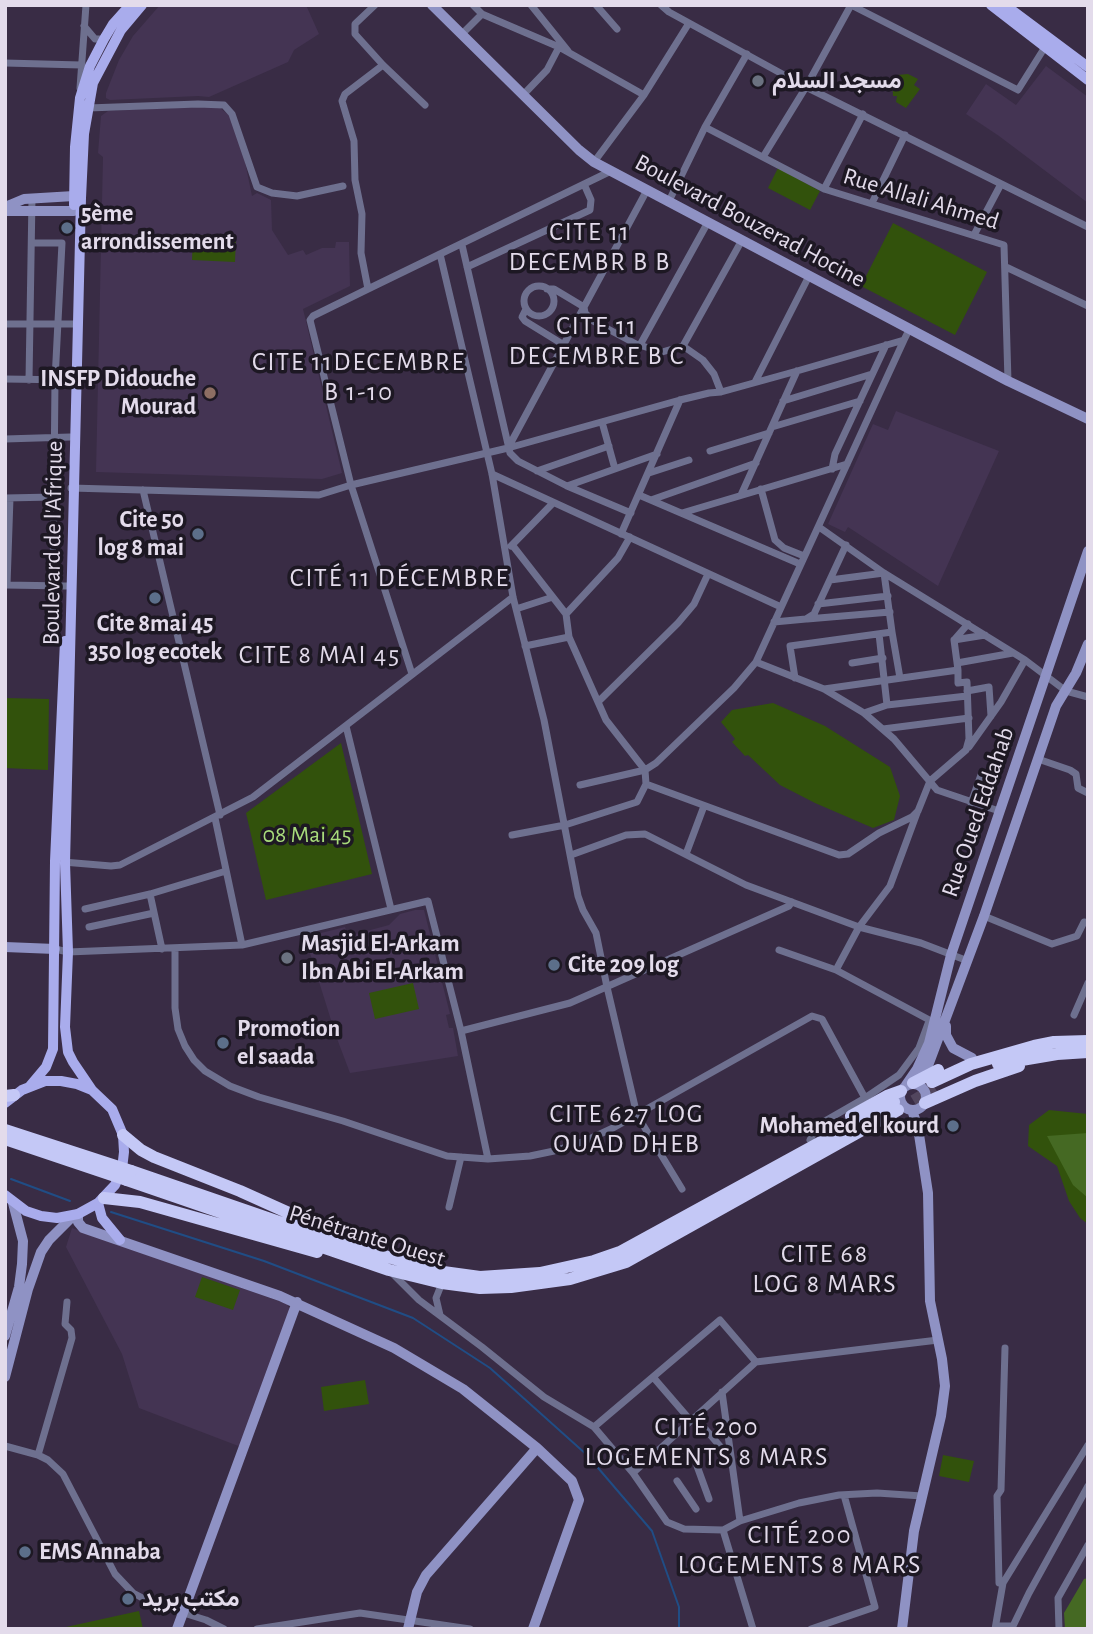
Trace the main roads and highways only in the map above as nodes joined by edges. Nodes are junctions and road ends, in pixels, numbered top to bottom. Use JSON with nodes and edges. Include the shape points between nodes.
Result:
{"nodes":[{"id":1,"x":130,"y":5,"type":"edge"},
{"id":2,"x":142,"y":5,"type":"edge"},
{"id":3,"x":991,"y":5,"type":"edge"},
{"id":4,"x":1005,"y":5,"type":"edge"},
{"id":5,"x":1088,"y":67,"type":"edge"},
{"id":6,"x":1088,"y":80,"type":"edge"},
{"id":7,"x":72,"y":488,"type":"junction"},
{"id":8,"x":60,"y":862,"type":"junction"},
{"id":9,"x":1088,"y":1041,"type":"edge"},
{"id":10,"x":1013,"y":1052,"type":"junction"},
{"id":11,"x":1088,"y":1052,"type":"edge"},
{"id":12,"x":1034,"y":1057,"type":"junction"},
{"id":13,"x":30,"y":1086,"type":"junction"},
{"id":14,"x":92,"y":1090,"type":"junction"},
{"id":15,"x":915,"y":1095,"type":"junction"},
{"id":16,"x":8,"y":1098,"type":"edge"},
{"id":17,"x":5,"y":1130,"type":"edge"},
{"id":18,"x":123,"y":1135,"type":"junction"},
{"id":19,"x":5,"y":1139,"type":"edge"},
{"id":20,"x":788,"y":1166,"type":"junction"},
{"id":21,"x":129,"y":1176,"type":"junction"},
{"id":22,"x":7,"y":1197,"type":"edge"},
{"id":23,"x":101,"y":1201,"type":"junction"},
{"id":24,"x":120,"y":1240,"type":"road end"},
{"id":25,"x":360,"y":1254,"type":"junction"}],
"edges":[{"from":1,"to":7,"type":"main road","name":"Boulevard de l'Afrique","via":[[104,39],[80,98],[75,147]]},
{"from":2,"to":7,"type":"main road","name":"Boulevard de l'Afrique","via":[[105,56],[88,108]]},
{"from":3,"to":6,"type":"main road"},
{"from":4,"to":5,"type":"main road"},
{"from":7,"to":8,"type":"main road","name":"Boulevard de l'Afrique"},
{"from":7,"to":8,"type":"main road","name":"Boulevard de l'Afrique"},
{"from":8,"to":13,"type":"main road","name":"Boulevard de l'Afrique","via":[[53,1049],[46,1067]]},
{"from":8,"to":14,"type":"main road","name":"Boulevard de l'Afrique","via":[[68,952],[66,1040],[72,1062]]},
{"from":9,"to":10,"type":"highway","name":"Pénétrante Ouest","via":[[1054,1042]]},
{"from":10,"to":15,"type":"highway","name":"Pénétrante Ouest","via":[[971,1064]]},
{"from":10,"to":15,"type":"highway","via":[[972,1058]]},
{"from":11,"to":12,"type":"highway","name":"Pénétrante Ouest"},
{"from":12,"to":15,"type":"highway","name":"Pénétrante Ouest","via":[[992,1065]]},
{"from":12,"to":15,"type":"highway","via":[[975,1081]]},
{"from":13,"to":14,"type":"main road","via":[[61,1081]]},
{"from":13,"to":16,"type":"main road"},
{"from":14,"to":18,"type":"main road","name":"Boulevard de l'Afrique","via":[[112,1109]]},
{"from":15,"to":20,"type":"highway","name":"Pénétrante Ouest"},
{"from":15,"to":20,"type":"highway","via":[[882,1098],[810,1140]]},
{"from":17,"to":21,"type":"highway","name":"Pénétrante Ouest","bridge":true},
{"from":18,"to":23,"type":"main road","via":[[122,1169]]},
{"from":18,"to":25,"type":"highway","via":[[154,1157],[292,1213]]},
{"from":19,"to":21,"type":"highway","name":"Pénétrante Ouest","bridge":true},
{"from":20,"to":25,"type":"highway","name":"Pénétrante Ouest","via":[[620,1252],[567,1268],[480,1277]]},
{"from":20,"to":25,"type":"highway","name":"Pénétrante Ouest","via":[[626,1262],[570,1279],[480,1288],[390,1270]]},
{"from":21,"to":25,"type":"highway","name":"Pénétrante Ouest","via":[[337,1242]]},
{"from":22,"to":23,"type":"main road","via":[[41,1216],[75,1215]]},
{"from":23,"to":24,"type":"main road","via":[[102,1218]]},
{"from":23,"to":25,"type":"highway","via":[[140,1202],[332,1256]]}]}
